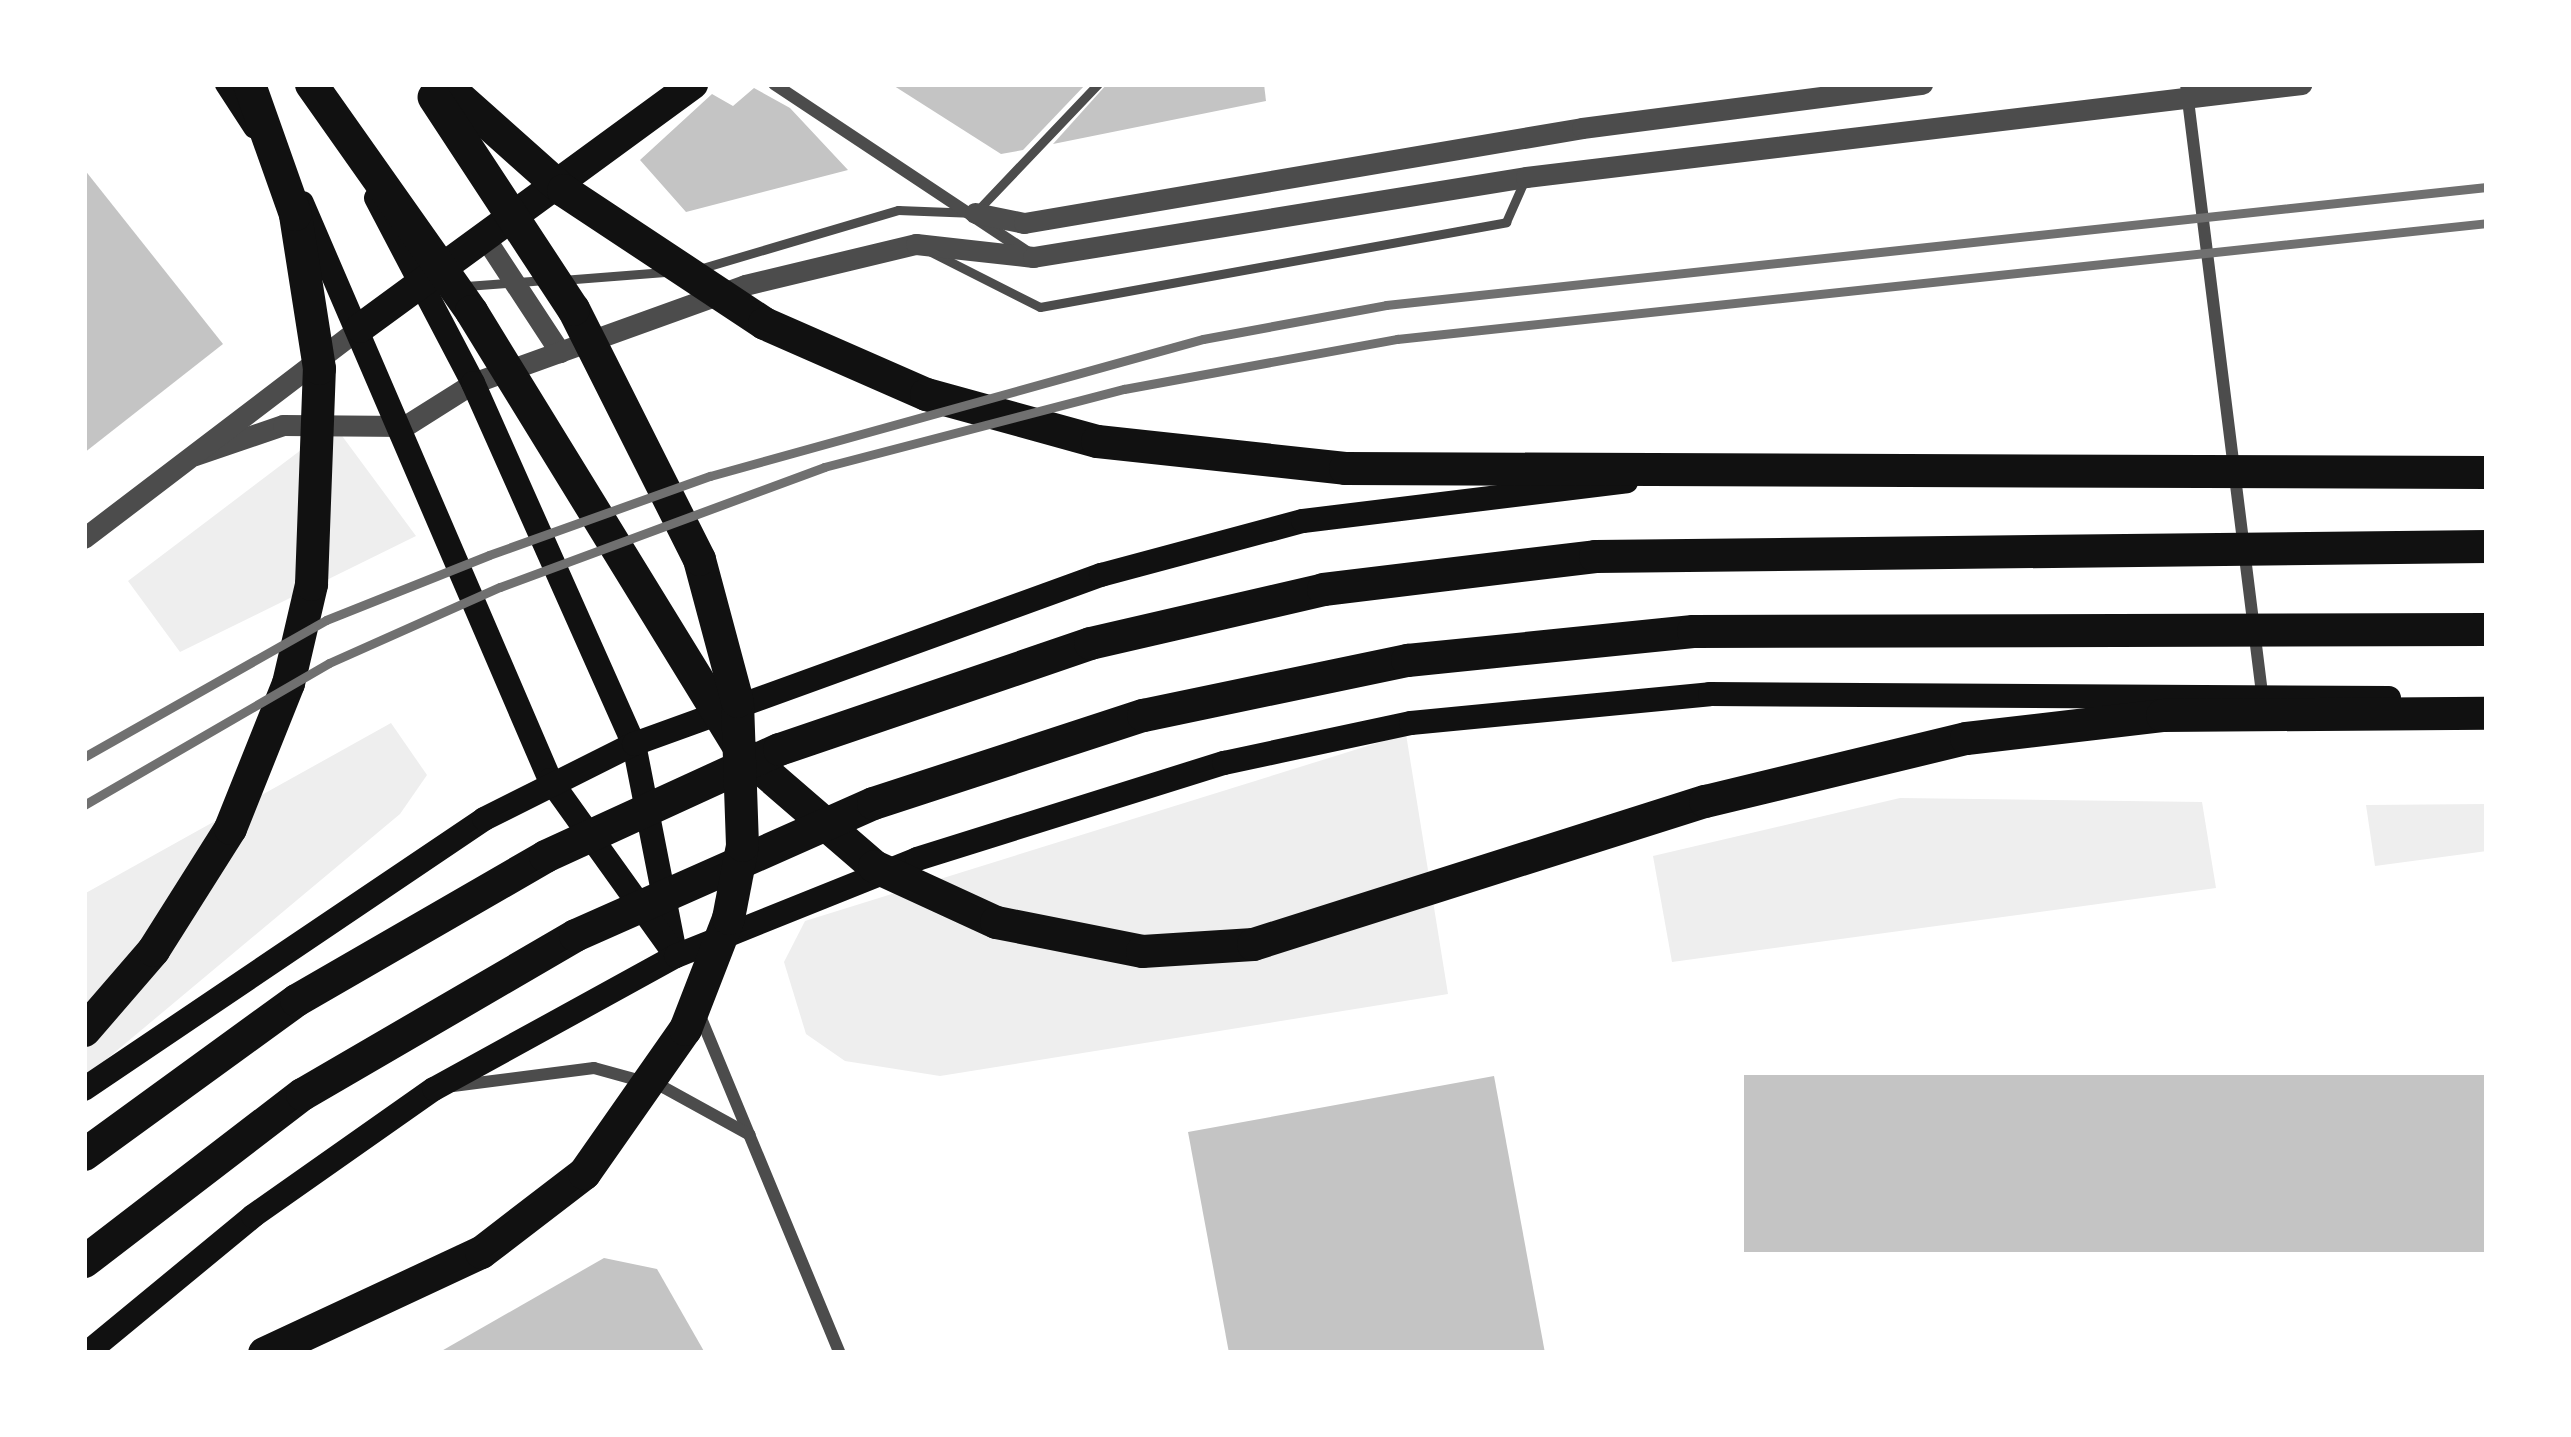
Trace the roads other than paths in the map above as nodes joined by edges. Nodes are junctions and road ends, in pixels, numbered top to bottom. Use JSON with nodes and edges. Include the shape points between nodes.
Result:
{"nodes":[{"id":1,"x":227,"y":84,"type":"edge"},
{"id":2,"x":249,"y":84,"type":"edge"},
{"id":3,"x":314,"y":84,"type":"edge"},
{"id":4,"x":424,"y":84,"type":"edge"},
{"id":5,"x":444,"y":84,"type":"edge"},
{"id":6,"x":693,"y":84,"type":"edge"},
{"id":7,"x":774,"y":84,"type":"edge"},
{"id":8,"x":1098,"y":84,"type":"edge"},
{"id":9,"x":1922,"y":84,"type":"edge"},
{"id":10,"x":2301,"y":84,"type":"edge"},
{"id":11,"x":2187,"y":91,"type":"edge"},
{"id":12,"x":1526,"y":176,"type":"junction"},
{"id":13,"x":975,"y":213,"type":"junction"},
{"id":14,"x":487,"y":241,"type":"junction"},
{"id":15,"x":916,"y":244,"type":"junction"},
{"id":16,"x":1033,"y":257,"type":"junction"},
{"id":17,"x":514,"y":282,"type":"junction"},
{"id":18,"x":423,"y":289,"type":"junction"},
{"id":19,"x":360,"y":328,"type":"junction"},
{"id":20,"x":560,"y":352,"type":"junction"},
{"id":21,"x":473,"y":383,"type":"junction"},
{"id":22,"x":405,"y":426,"type":"junction"},
{"id":23,"x":195,"y":455,"type":"junction"},
{"id":24,"x":2230,"y":458,"type":"junction"},
{"id":25,"x":2487,"y":462,"type":"edge"},
{"id":26,"x":2487,"y":472,"type":"edge"},
{"id":27,"x":84,"y":538,"type":"edge"},
{"id":28,"x":2487,"y":546,"type":"edge"},
{"id":29,"x":2487,"y":629,"type":"edge"},
{"id":30,"x":2262,"y":693,"type":"junction"},
{"id":31,"x":2487,"y":702,"type":"edge"},
{"id":32,"x":2487,"y":713,"type":"edge"},
{"id":33,"x":634,"y":744,"type":"junction"},
{"id":34,"x":550,"y":780,"type":"junction"},
{"id":35,"x":676,"y":956,"type":"junction"},
{"id":36,"x":84,"y":1030,"type":"edge"},
{"id":37,"x":84,"y":1089,"type":"edge"},
{"id":38,"x":434,"y":1089,"type":"junction"},
{"id":39,"x":750,"y":1135,"type":"junction"},
{"id":40,"x":84,"y":1154,"type":"edge"},
{"id":41,"x":84,"y":1261,"type":"edge"},
{"id":42,"x":87,"y":1353,"type":"edge"},
{"id":43,"x":264,"y":1353,"type":"edge"},
{"id":44,"x":840,"y":1353,"type":"edge"}],
"edges":[{"from":1,"to":19,"type":"main road","via":[[297,193]]},
{"from":2,"to":36,"type":"highway","via":[[295,214],[319,368],[311,584],[288,683],[230,828],[153,950]]},
{"from":3,"to":18,"type":"main road"},
{"from":3,"to":32,"type":"highway","via":[[433,252],[742,752],[874,866],[996,922],[1142,951],[1253,944],[1705,800],[1966,738],[2184,714]]},
{"from":4,"to":43,"type":"highway","via":[[573,309],[699,559],[737,701],[742,845],[728,918],[686,1029],[584,1173],[481,1252]]},
{"from":5,"to":26,"type":"highway","via":[[563,190],[764,323],[926,394],[1097,442],[1345,468]]},
{"from":6,"to":14,"type":"main road"},
{"from":7,"to":13,"type":"street"},
{"from":8,"to":13,"type":"lane"},
{"from":9,"to":13,"type":"street","via":[[1582,128],[1024,223]]},
{"from":10,"to":11,"type":"street"},
{"from":11,"to":12,"type":"street"},
{"from":11,"to":24,"type":"street"},
{"from":12,"to":15,"type":"lane","via":[[1506,222],[1040,307]]},
{"from":12,"to":16,"type":"street"},
{"from":13,"to":16,"type":"street"},
{"from":13,"to":17,"type":"lane","via":[[898,210],[704,268]]},
{"from":14,"to":17,"type":"street"},
{"from":14,"to":18,"type":"main road"},
{"from":15,"to":16,"type":"street"},
{"from":15,"to":20,"type":"street","via":[[745,285]]},
{"from":17,"to":18,"type":"lane"},
{"from":17,"to":20,"type":"street"},
{"from":18,"to":19,"type":"main road"},
{"from":18,"to":21,"type":"main road"},
{"from":19,"to":22,"type":"main road"},
{"from":19,"to":23,"type":"street"},
{"from":20,"to":21,"type":"street"},
{"from":21,"to":22,"type":"street"},
{"from":21,"to":33,"type":"main road"},
{"from":22,"to":23,"type":"street","via":[[283,425]]},
{"from":22,"to":34,"type":"main road"},
{"from":23,"to":27,"type":"street"},
{"from":24,"to":25,"type":"main road"},
{"from":24,"to":30,"type":"street"},
{"from":24,"to":33,"type":"main road","via":[[1659,478],[1303,521],[1101,574]]},
{"from":28,"to":40,"type":"highway","via":[[1595,556],[1323,589],[1090,643],[779,749],[544,856],[296,1000]]},
{"from":29,"to":41,"type":"highway","via":[[1693,631],[1407,660],[1143,715],[873,803],[556,945],[302,1094]]},
{"from":30,"to":31,"type":"main road"},
{"from":30,"to":35,"type":"main road","via":[[1710,694],[1412,723],[1067,807]]},
{"from":33,"to":34,"type":"main road"},
{"from":33,"to":35,"type":"main road"},
{"from":34,"to":35,"type":"main road"},
{"from":34,"to":37,"type":"main road","via":[[235,978]]},
{"from":35,"to":38,"type":"main road"},
{"from":35,"to":39,"type":"street"},
{"from":38,"to":39,"type":"street","via":[[594,1068],[663,1088]]},
{"from":38,"to":42,"type":"main road","via":[[254,1216]]},
{"from":39,"to":44,"type":"street"}]}
